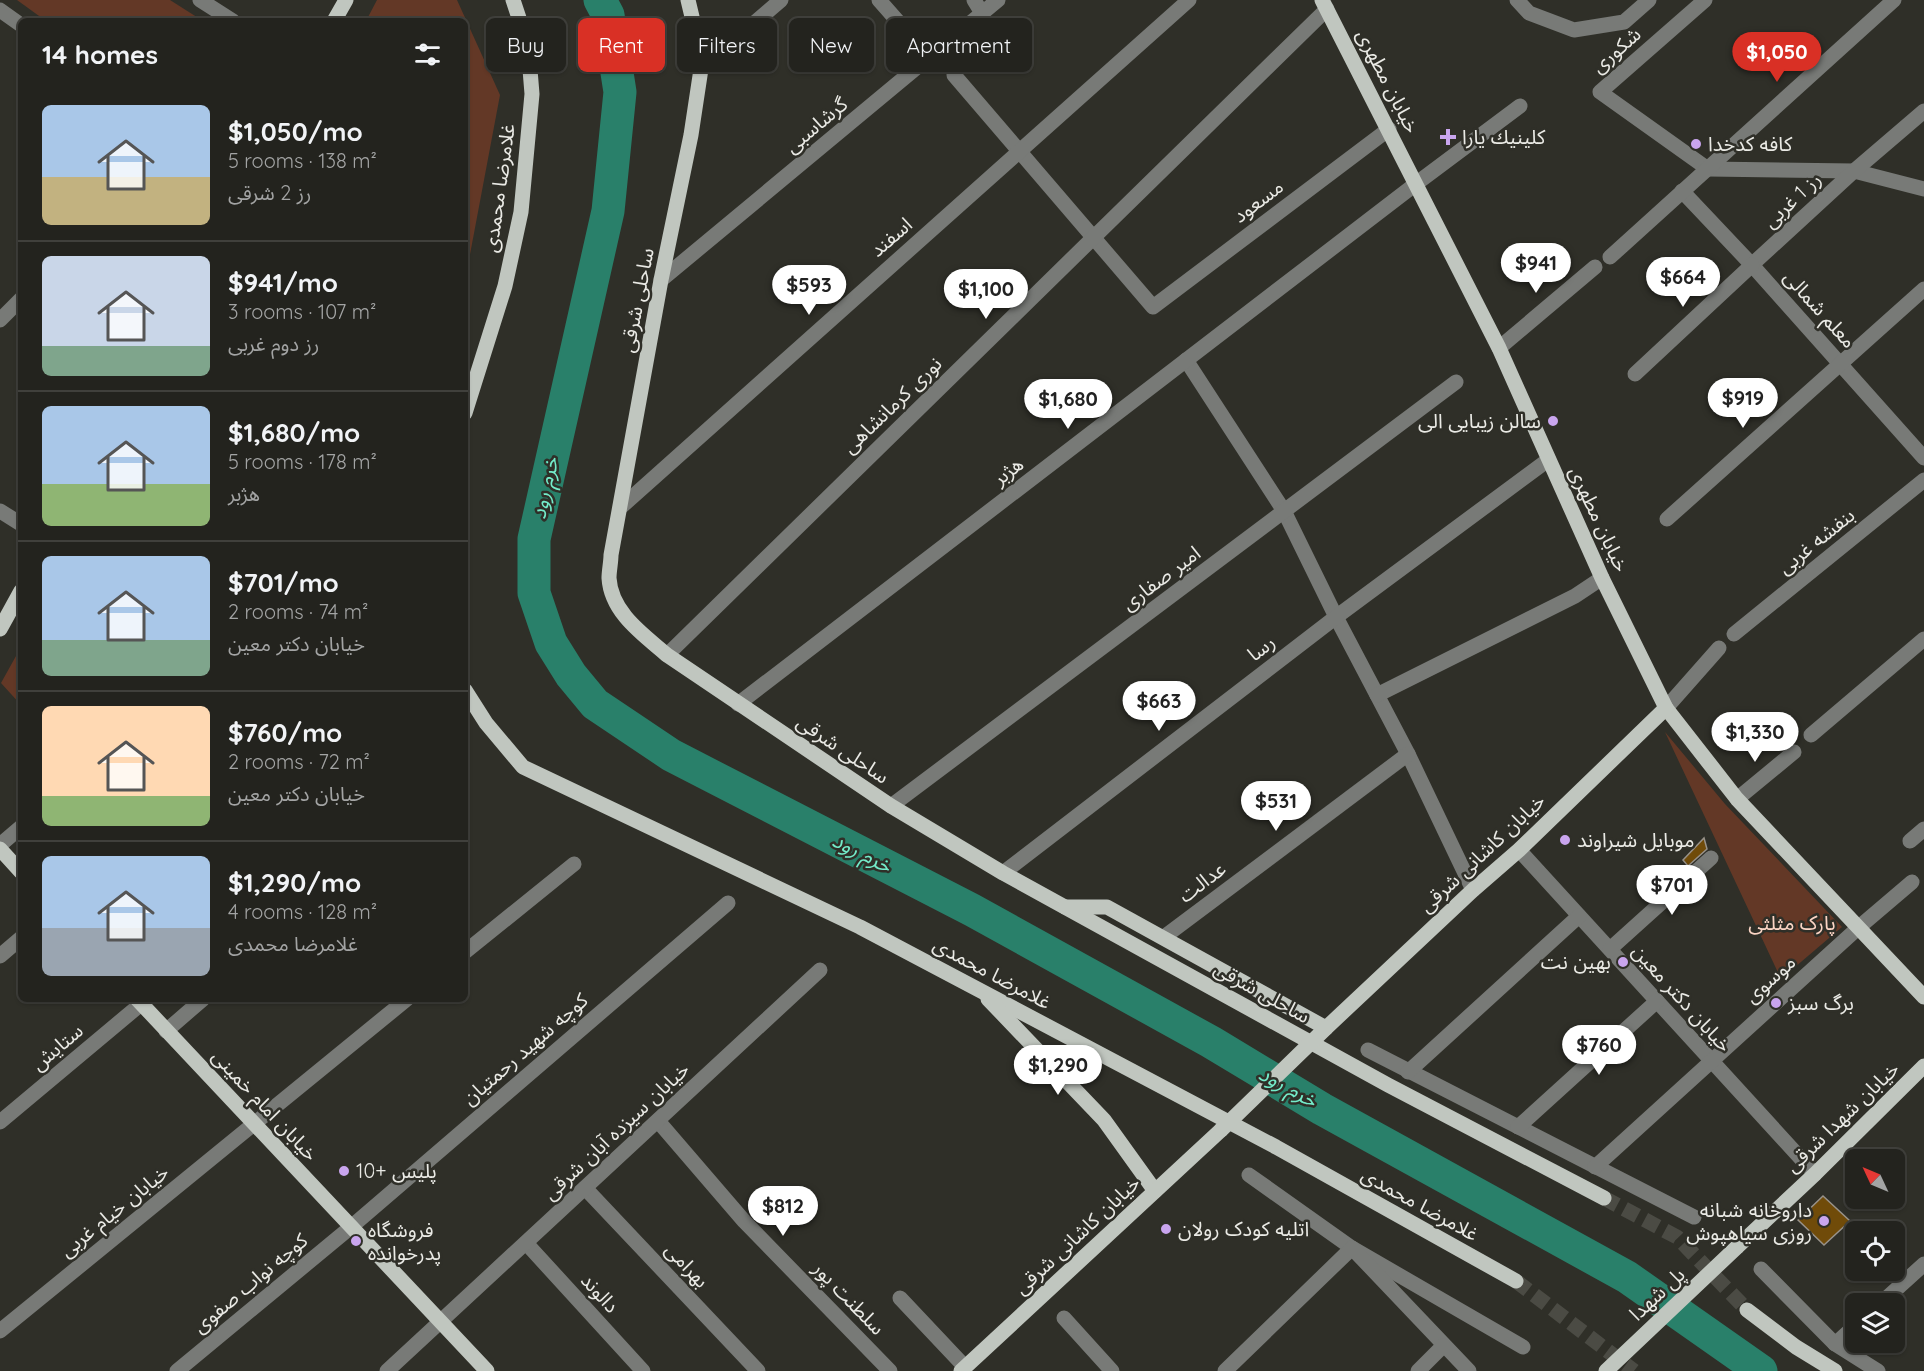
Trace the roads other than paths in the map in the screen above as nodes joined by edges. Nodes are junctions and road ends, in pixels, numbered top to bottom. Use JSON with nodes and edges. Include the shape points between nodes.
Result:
{"nodes":[{"id":1,"x":200,"y":0,"type":"edge"},
{"id":2,"x":346,"y":0,"type":"edge"},
{"id":3,"x":513,"y":0,"type":"edge"},
{"id":4,"x":688,"y":0,"type":"edge"},
{"id":5,"x":781,"y":0,"type":"edge"},
{"id":6,"x":879,"y":0,"type":"edge"},
{"id":7,"x":998,"y":0,"type":"edge"},
{"id":8,"x":1189,"y":0,"type":"edge"},
{"id":9,"x":1517,"y":0,"type":"edge"},
{"id":10,"x":1649,"y":0,"type":"edge"},
{"id":11,"x":1705,"y":0,"type":"edge"},
{"id":12,"x":1894,"y":0,"type":"edge"},
{"id":13,"x":1325,"y":5,"type":"edge"},
{"id":14,"x":978,"y":7,"type":"edge"},
{"id":15,"x":0,"y":10,"type":"edge"},
{"id":16,"x":228,"y":18,"type":"edge"},
{"id":17,"x":336,"y":18,"type":"edge"},
{"id":18,"x":692,"y":18,"type":"edge"},
{"id":19,"x":760,"y":18,"type":"edge"},
{"id":20,"x":895,"y":18,"type":"edge"},
{"id":21,"x":18,"y":23,"type":"edge"},
{"id":22,"x":701,"y":72,"type":"edge"},
{"id":23,"x":954,"y":75,"type":"dead end"},
{"id":24,"x":1520,"y":106,"type":"dead end"},
{"id":25,"x":1924,"y":111,"type":"edge"},
{"id":26,"x":1389,"y":129,"type":"junction"},
{"id":27,"x":1020,"y":152,"type":"junction"},
{"id":28,"x":1708,"y":169,"type":"junction"},
{"id":29,"x":1854,"y":171,"type":"junction"},
{"id":30,"x":1417,"y":183,"type":"junction"},
{"id":31,"x":1924,"y":189,"type":"edge"},
{"id":32,"x":1682,"y":191,"type":"junction"},
{"id":33,"x":1094,"y":238,"type":"junction"},
{"id":34,"x":1610,"y":257,"type":"dead end"},
{"id":35,"x":1755,"y":263,"type":"junction"},
{"id":36,"x":1595,"y":267,"type":"dead end"},
{"id":37,"x":661,"y":280,"type":"junction"},
{"id":38,"x":1924,"y":289,"type":"edge"},
{"id":39,"x":18,"y":302,"type":"edge"},
{"id":40,"x":0,"y":320,"type":"edge"},
{"id":41,"x":1499,"y":348,"type":"junction"},
{"id":42,"x":1186,"y":360,"type":"junction"},
{"id":43,"x":1841,"y":364,"type":"junction"},
{"id":44,"x":1635,"y":374,"type":"dead end"},
{"id":45,"x":1456,"y":382,"type":"dead end"},
{"id":46,"x":468,"y":403,"type":"edge"},
{"id":47,"x":1924,"y":458,"type":"edge"},
{"id":48,"x":1548,"y":460,"type":"junction"},
{"id":49,"x":1924,"y":480,"type":"edge"},
{"id":50,"x":621,"y":507,"type":"junction"},
{"id":51,"x":0,"y":511,"type":"edge"},
{"id":52,"x":1284,"y":512,"type":"junction"},
{"id":53,"x":1667,"y":519,"type":"dead end"},
{"id":54,"x":18,"y":522,"type":"edge"},
{"id":55,"x":1602,"y":578,"type":"junction"},
{"id":56,"x":18,"y":596,"type":"edge"},
{"id":57,"x":1336,"y":617,"type":"junction"},
{"id":58,"x":0,"y":629,"type":"edge"},
{"id":59,"x":1734,"y":634,"type":"dead end"},
{"id":60,"x":1924,"y":639,"type":"edge"},
{"id":61,"x":1719,"y":648,"type":"dead end"},
{"id":62,"x":667,"y":655,"type":"junction"},
{"id":63,"x":468,"y":695,"type":"edge"},
{"id":64,"x":1377,"y":695,"type":"junction"},
{"id":65,"x":738,"y":704,"type":"junction"},
{"id":66,"x":1665,"y":708,"type":"junction"},
{"id":67,"x":1811,"y":735,"type":"dead end"},
{"id":68,"x":1794,"y":752,"type":"dead end"},
{"id":69,"x":1408,"y":754,"type":"junction"},
{"id":70,"x":1737,"y":799,"type":"junction"},
{"id":71,"x":891,"y":806,"type":"junction"},
{"id":72,"x":1924,"y":828,"type":"edge"},
{"id":73,"x":18,"y":830,"type":"edge"},
{"id":74,"x":1910,"y":841,"type":"dead end"},
{"id":75,"x":0,"y":847,"type":"edge"},
{"id":76,"x":1519,"y":850,"type":"junction"},
{"id":77,"x":1712,"y":858,"type":"dead end"},
{"id":78,"x":574,"y":864,"type":"dead end"},
{"id":79,"x":18,"y":868,"type":"edge"},
{"id":80,"x":1003,"y":873,"type":"junction"},
{"id":81,"x":1912,"y":882,"type":"dead end"},
{"id":82,"x":1473,"y":890,"type":"junction"},
{"id":83,"x":728,"y":903,"type":"dead end"},
{"id":84,"x":1063,"y":907,"type":"junction"},
{"id":85,"x":1579,"y":916,"type":"junction"},
{"id":86,"x":1858,"y":928,"type":"junction"},
{"id":87,"x":1164,"y":937,"type":"junction"},
{"id":88,"x":18,"y":941,"type":"edge"},
{"id":89,"x":1610,"y":949,"type":"junction"},
{"id":90,"x":468,"y":950,"type":"edge"},
{"id":91,"x":0,"y":956,"type":"edge"},
{"id":92,"x":820,"y":970,"type":"dead end"},
{"id":93,"x":977,"y":989,"type":"junction"},
{"id":94,"x":1924,"y":997,"type":"edge"},
{"id":95,"x":1657,"y":1001,"type":"junction"},
{"id":96,"x":138,"y":1002,"type":"edge"},
{"id":97,"x":140,"y":1002,"type":"edge"},
{"id":98,"x":199,"y":1002,"type":"edge"},
{"id":99,"x":403,"y":1002,"type":"edge"},
{"id":100,"x":1326,"y":1028,"type":"junction"},
{"id":101,"x":166,"y":1031,"type":"junction"},
{"id":102,"x":1368,"y":1050,"type":"dead end"},
{"id":103,"x":1711,"y":1061,"type":"junction"},
{"id":104,"x":1924,"y":1066,"type":"edge"},
{"id":105,"x":1408,"y":1072,"type":"junction"},
{"id":106,"x":658,"y":1120,"type":"junction"},
{"id":107,"x":0,"y":1122,"type":"edge"},
{"id":108,"x":254,"y":1124,"type":"junction"},
{"id":109,"x":1518,"y":1126,"type":"junction"},
{"id":110,"x":1595,"y":1167,"type":"junction"},
{"id":111,"x":1815,"y":1174,"type":"junction"},
{"id":112,"x":1249,"y":1175,"type":"dead end"},
{"id":113,"x":585,"y":1188,"type":"junction"},
{"id":114,"x":1155,"y":1191,"type":"junction"},
{"id":115,"x":1604,"y":1198,"type":"tunnel mouth"},
{"id":116,"x":1694,"y":1217,"type":"dead end"},
{"id":117,"x":351,"y":1227,"type":"junction"},
{"id":118,"x":526,"y":1243,"type":"junction"},
{"id":119,"x":1737,"y":1247,"type":"joint"},
{"id":120,"x":1352,"y":1248,"type":"junction"},
{"id":121,"x":1924,"y":1263,"type":"edge"},
{"id":122,"x":1761,"y":1269,"type":"dead end"},
{"id":123,"x":1516,"y":1281,"type":"tunnel mouth"},
{"id":124,"x":1892,"y":1293,"type":"edge"},
{"id":125,"x":900,"y":1298,"type":"dead end"},
{"id":126,"x":1747,"y":1310,"type":"tunnel mouth"},
{"id":127,"x":1064,"y":1318,"type":"dead end"},
{"id":128,"x":440,"y":1322,"type":"junction"},
{"id":129,"x":0,"y":1331,"type":"edge"},
{"id":130,"x":1845,"y":1335,"type":"edge"},
{"id":131,"x":1835,"y":1344,"type":"junction"},
{"id":132,"x":1443,"y":1346,"type":"junction"},
{"id":133,"x":1524,"y":1347,"type":"dead end"},
{"id":134,"x":963,"y":1369,"type":"edge"},
{"id":135,"x":177,"y":1371,"type":"edge"},
{"id":136,"x":387,"y":1371,"type":"edge"},
{"id":137,"x":486,"y":1371,"type":"edge"},
{"id":138,"x":644,"y":1371,"type":"edge"},
{"id":139,"x":758,"y":1371,"type":"edge"},
{"id":140,"x":890,"y":1371,"type":"edge"},
{"id":141,"x":1112,"y":1371,"type":"edge"},
{"id":142,"x":1225,"y":1371,"type":"edge"},
{"id":143,"x":1418,"y":1371,"type":"edge"},
{"id":144,"x":1469,"y":1371,"type":"edge"},
{"id":145,"x":1606,"y":1371,"type":"edge"},
{"id":146,"x":1835,"y":1371,"type":"edge"},
{"id":147,"x":1878,"y":1371,"type":"edge"}],
"edges":[{"from":1,"to":16,"type":"street"},
{"from":2,"to":17,"type":"main road"},
{"from":3,"to":46,"type":"main road","name":"غلامرضا محمدی","via":[[528,45],[532,94],[521,212],[505,286]]},
{"from":4,"to":18,"type":"main road","name":"ساحلی شرقی"},
{"from":5,"to":19,"type":"street"},
{"from":6,"to":20,"type":"street"},
{"from":7,"to":14,"type":"street","name":"گرشاسبی"},
{"from":8,"to":27,"type":"street","name":"اسفند"},
{"from":9,"to":10,"type":"street","via":[[1529,13],[1574,30],[1624,22]]},
{"from":11,"to":28,"type":"street","name":"شکوری","via":[[1600,92]]},
{"from":12,"to":28,"type":"street"},
{"from":13,"to":26,"type":"main road","name":"خیابان مطهری"},
{"from":13,"to":33,"type":"street","name":"نوری کرمانشاهی"},
{"from":14,"to":37,"type":"street","name":"گرشاسبی"},
{"from":15,"to":21,"type":"street"},
{"from":22,"to":37,"type":"main road","name":"ساحلی شرقی"},
{"from":23,"to":27,"type":"street"},
{"from":24,"to":30,"type":"street","name":"هژبر"},
{"from":25,"to":29,"type":"street","name":"رز 1 غربی"},
{"from":26,"to":30,"type":"main road","name":"خیابان مطهری"},
{"from":26,"to":33,"type":"street","name":"مسعود","via":[[1153,306]]},
{"from":27,"to":33,"type":"street"},
{"from":27,"to":50,"type":"street","name":"اسفند"},
{"from":28,"to":29,"type":"street"},
{"from":28,"to":32,"type":"street"},
{"from":29,"to":31,"type":"street"},
{"from":29,"to":35,"type":"street","name":"رز 1 غربی"},
{"from":30,"to":41,"type":"main road","name":"خیابان مطهری"},
{"from":30,"to":42,"type":"street","name":"هژبر"},
{"from":32,"to":34,"type":"street"},
{"from":32,"to":35,"type":"street","name":"معلم شمالی"},
{"from":33,"to":62,"type":"street","name":"نوری کرمانشاهی"},
{"from":35,"to":43,"type":"street","name":"معلم شمالی"},
{"from":35,"to":44,"type":"street","name":"رز 1 غربی"},
{"from":36,"to":41,"type":"street"},
{"from":37,"to":50,"type":"main road","name":"ساحلی شرقی"},
{"from":38,"to":43,"type":"street"},
{"from":39,"to":40,"type":"street"},
{"from":41,"to":48,"type":"main road","name":"خیابان مطهری"},
{"from":42,"to":52,"type":"street"},
{"from":42,"to":65,"type":"street","name":"هژبر"},
{"from":43,"to":47,"type":"street","name":"معلم شمالی"},
{"from":43,"to":53,"type":"street"},
{"from":45,"to":52,"type":"street","name":"امیر صفاری"},
{"from":48,"to":55,"type":"main road","name":"خیابان مطهری"},
{"from":48,"to":57,"type":"street","name":"رسا"},
{"from":49,"to":59,"type":"street","name":"بنفشه غربی"},
{"from":50,"to":62,"type":"main road","name":"ساحلی شرقی","via":[[609,580],[617,606],[636,629]]},
{"from":51,"to":54,"type":"street"},
{"from":52,"to":57,"type":"street"},
{"from":52,"to":71,"type":"street","name":"امیر صفاری"},
{"from":55,"to":64,"type":"street","via":[[1575,596]]},
{"from":55,"to":66,"type":"main road","name":"خیابان مطهری"},
{"from":56,"to":58,"type":"main road"},
{"from":57,"to":64,"type":"street"},
{"from":57,"to":80,"type":"street","name":"رسا"},
{"from":60,"to":67,"type":"street"},
{"from":61,"to":66,"type":"street"},
{"from":62,"to":65,"type":"main road","name":"ساحلی شرقی"},
{"from":63,"to":93,"type":"main road","name":"غلامرضا محمدی","via":[[523,767],[860,927]]},
{"from":64,"to":69,"type":"street"},
{"from":65,"to":71,"type":"main road","name":"ساحلی شرقی"},
{"from":66,"to":70,"type":"main road","name":"خیابان مطهری"},
{"from":66,"to":76,"type":"main road","name":"خیابان کاشانی شرقی"},
{"from":68,"to":70,"type":"street"},
{"from":69,"to":82,"type":"street"},
{"from":69,"to":87,"type":"street","name":"عدالت"},
{"from":70,"to":86,"type":"main road","name":"خیابان مطهری"},
{"from":71,"to":80,"type":"main road","name":"ساحلی شرقی"},
{"from":72,"to":74,"type":"street"},
{"from":73,"to":75,"type":"street"},
{"from":75,"to":79,"type":"main road"},
{"from":76,"to":82,"type":"main road","name":"خیابان کاشانی شرقی"},
{"from":76,"to":85,"type":"street","name":"خیابان دکتر معین"},
{"from":77,"to":89,"type":"street"},
{"from":78,"to":90,"type":"street"},
{"from":80,"to":84,"type":"main road","name":"ساحلی شرقی"},
{"from":81,"to":86,"type":"street","name":"موسوی"},
{"from":82,"to":100,"type":"main road","name":"خیابان کاشانی شرقی"},
{"from":83,"to":117,"type":"street","name":"کوچه شهید رحمتیان"},
{"from":84,"to":87,"type":"main road","via":[[1107,907]]},
{"from":84,"to":115,"type":"main road","name":"ساحلی شرقی"},
{"from":85,"to":89,"type":"street","name":"خیابان دکتر معین"},
{"from":85,"to":105,"type":"street"},
{"from":86,"to":94,"type":"main road","name":"خیابان مطهری"},
{"from":86,"to":103,"type":"street","name":"موسوی"},
{"from":87,"to":100,"type":"main road"},
{"from":88,"to":91,"type":"street"},
{"from":89,"to":95,"type":"street","name":"خیابان دکتر معین"},
{"from":92,"to":106,"type":"street","name":"خیابان سیزده آبان شرقی"},
{"from":93,"to":114,"type":"main road","via":[[1104,1120]]},
{"from":93,"to":123,"type":"main road","name":"غلامرضا محمدی","via":[[1276,1147]]},
{"from":95,"to":103,"type":"street","name":"خیابان دکتر معین"},
{"from":95,"to":109,"type":"street"},
{"from":96,"to":107,"type":"street","name":"ستایش"},
{"from":97,"to":101,"type":"main road","name":"خیابان امام خمینی"},
{"from":98,"to":101,"type":"street"},
{"from":99,"to":108,"type":"street","name":"خیابان خیام غربی"},
{"from":100,"to":114,"type":"main road","name":"خیابان کاشانی شرقی","bridge":true},
{"from":101,"to":108,"type":"main road","name":"خیابان امام خمینی"},
{"from":102,"to":105,"type":"street"},
{"from":103,"to":110,"type":"street","name":"موسوی"},
{"from":103,"to":111,"type":"street","name":"خیابان دکتر معین"},
{"from":104,"to":111,"type":"main road","name":"خیابان شهدا شرقی"},
{"from":105,"to":109,"type":"street"},
{"from":106,"to":113,"type":"street","name":"خیابان سیزده آبان شرقی"},
{"from":106,"to":140,"type":"street","name":"سلطنت پور","via":[[744,1221]]},
{"from":108,"to":117,"type":"main road","name":"خیابان امام خمینی"},
{"from":108,"to":129,"type":"street","name":"خیابان خیام غربی"},
{"from":109,"to":110,"type":"street"},
{"from":110,"to":116,"type":"street"},
{"from":111,"to":119,"type":"main road","name":"خیابان شهدا شرقی"},
{"from":112,"to":120,"type":"street"},
{"from":113,"to":118,"type":"street","name":"خیابان سیزده آبان شرقی"},
{"from":113,"to":139,"type":"street","name":"بهرامی"},
{"from":114,"to":134,"type":"main road","name":"خیابان کاشانی شرقی"},
{"from":117,"to":128,"type":"main road","name":"خیابان امام خمینی"},
{"from":117,"to":135,"type":"street","name":"کوچه نواب صفوی"},
{"from":118,"to":128,"type":"street","name":"خیابان سیزده آبان شرقی"},
{"from":118,"to":138,"type":"street","name":"دالوند"},
{"from":119,"to":145,"type":"main road","name":"پل شهدا","bridge":true},
{"from":120,"to":132,"type":"street"},
{"from":120,"to":133,"type":"street"},
{"from":120,"to":142,"type":"street"},
{"from":121,"to":124,"type":"street"},
{"from":122,"to":131,"type":"street"},
{"from":125,"to":134,"type":"street"},
{"from":126,"to":146,"type":"main road"},
{"from":127,"to":141,"type":"street"},
{"from":128,"to":136,"type":"street","name":"خیابان سیزده آبان شرقی"},
{"from":128,"to":137,"type":"main road","name":"خیابان امام خمینی"},
{"from":130,"to":131,"type":"street"},
{"from":131,"to":147,"type":"street"},
{"from":132,"to":143,"type":"street"},
{"from":132,"to":144,"type":"street"}]}
